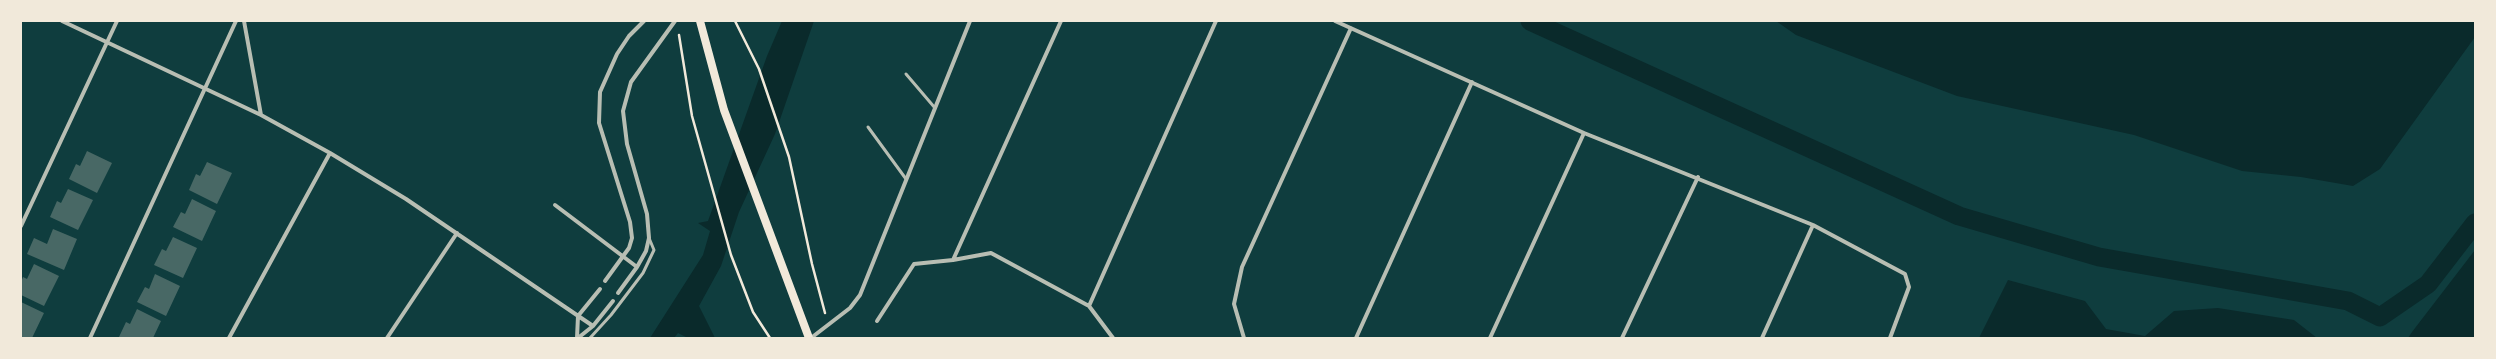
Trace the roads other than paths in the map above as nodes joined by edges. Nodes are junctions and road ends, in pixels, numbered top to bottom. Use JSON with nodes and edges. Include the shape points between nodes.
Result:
{"nodes":[{"id":1,"x":62,"y":21,"type":"edge"},
{"id":2,"x":117,"y":21,"type":"edge"},
{"id":3,"x":236,"y":21,"type":"edge"},
{"id":4,"x":244,"y":21,"type":"edge"},
{"id":5,"x":644,"y":21,"type":"edge"},
{"id":6,"x":675,"y":21,"type":"edge"},
{"id":7,"x":700,"y":21,"type":"edge"},
{"id":8,"x":970,"y":21,"type":"edge"},
{"id":9,"x":1062,"y":21,"type":"edge"},
{"id":10,"x":1216,"y":21,"type":"edge"},
{"id":11,"x":1335,"y":21,"type":"edge"},
{"id":12,"x":1351,"y":28,"type":"junction"},
{"id":13,"x":107,"y":42,"type":"junction"},
{"id":14,"x":906,"y":74,"type":"dead end"},
{"id":15,"x":1472,"y":82,"type":"junction"},
{"id":16,"x":205,"y":89,"type":"junction"},
{"id":17,"x":935,"y":108,"type":"junction"},
{"id":18,"x":262,"y":115,"type":"junction"},
{"id":19,"x":868,"y":127,"type":"dead end"},
{"id":20,"x":1584,"y":133,"type":"junction"},
{"id":21,"x":330,"y":153,"type":"junction"},
{"id":22,"x":1698,"y":177,"type":"junction"},
{"id":23,"x":906,"y":179,"type":"junction"},
{"id":24,"x":555,"y":205,"type":"dead end"},
{"id":25,"x":1813,"y":225,"type":"junction"},
{"id":26,"x":21,"y":226,"type":"edge"},
{"id":27,"x":457,"y":233,"type":"junction"},
{"id":28,"x":649,"y":238,"type":"junction"},
{"id":29,"x":624,"y":256,"type":"junction"},
{"id":30,"x":953,"y":260,"type":"junction"},
{"id":31,"x":637,"y":267,"type":"junction"},
{"id":32,"x":605,"y":281,"type":"dead end"},
{"id":33,"x":600,"y":289,"type":"dead end"},
{"id":34,"x":618,"y":292,"type":"dead end"},
{"id":35,"x":613,"y":301,"type":"dead end"},
{"id":36,"x":1089,"y":306,"type":"junction"},
{"id":37,"x":578,"y":316,"type":"junction"},
{"id":38,"x":877,"y":321,"type":"dead end"},
{"id":39,"x":593,"y":326,"type":"junction"},
{"id":40,"x":90,"y":338,"type":"edge"},
{"id":41,"x":229,"y":338,"type":"edge"},
{"id":42,"x":387,"y":338,"type":"edge"},
{"id":43,"x":577,"y":338,"type":"edge"},
{"id":44,"x":590,"y":338,"type":"edge"},
{"id":45,"x":810,"y":338,"type":"edge"},
{"id":46,"x":1113,"y":338,"type":"edge"},
{"id":47,"x":1244,"y":338,"type":"edge"},
{"id":48,"x":1356,"y":338,"type":"edge"},
{"id":49,"x":1490,"y":338,"type":"edge"},
{"id":50,"x":1622,"y":338,"type":"edge"},
{"id":51,"x":1762,"y":338,"type":"edge"},
{"id":52,"x":1890,"y":338,"type":"edge"}],
"edges":[{"from":1,"to":13,"type":"street"},
{"from":2,"to":13,"type":"street"},
{"from":3,"to":16,"type":"street"},
{"from":4,"to":18,"type":"street"},
{"from":5,"to":29,"type":"street","via":[[629,36],[608,70],[600,92],[598,109],[599,123],[630,222],[632,238]]},
{"from":6,"to":28,"type":"street","via":[[631,82],[623,111],[636,184],[647,214]]},
{"from":7,"to":45,"type":"main road","via":[[724,110]]},
{"from":8,"to":17,"type":"street"},
{"from":9,"to":30,"type":"street"},
{"from":10,"to":36,"type":"street"},
{"from":11,"to":12,"type":"street"},
{"from":12,"to":15,"type":"street"},
{"from":12,"to":47,"type":"street","via":[[1242,267],[1234,304]]},
{"from":13,"to":16,"type":"street"},
{"from":13,"to":26,"type":"street"},
{"from":14,"to":17,"type":"lane"},
{"from":15,"to":20,"type":"street"},
{"from":15,"to":48,"type":"street"},
{"from":16,"to":18,"type":"street"},
{"from":16,"to":40,"type":"street"},
{"from":17,"to":23,"type":"street"},
{"from":18,"to":21,"type":"street"},
{"from":19,"to":23,"type":"lane"},
{"from":20,"to":22,"type":"street"},
{"from":20,"to":49,"type":"street"},
{"from":21,"to":27,"type":"street"},
{"from":21,"to":41,"type":"street"},
{"from":22,"to":25,"type":"street"},
{"from":22,"to":50,"type":"street"},
{"from":23,"to":45,"type":"street","via":[[860,295],[850,308]]},
{"from":24,"to":29,"type":"street"},
{"from":25,"to":51,"type":"street"},
{"from":25,"to":52,"type":"street","via":[[1905,274],[1910,287]]},
{"from":27,"to":37,"type":"street"},
{"from":27,"to":42,"type":"street"},
{"from":28,"to":31,"type":"street","via":[[646,251]]},
{"from":28,"to":44,"type":"lane","via":[[654,250],[643,273]]},
{"from":29,"to":31,"type":"street"},
{"from":29,"to":32,"type":"street"},
{"from":30,"to":36,"type":"street","via":[[991,253]]},
{"from":30,"to":38,"type":"street","via":[[914,264]]},
{"from":31,"to":34,"type":"street"},
{"from":33,"to":37,"type":"street"},
{"from":35,"to":39,"type":"street"},
{"from":36,"to":46,"type":"street"},
{"from":37,"to":39,"type":"street"},
{"from":37,"to":43,"type":"street"},
{"from":39,"to":43,"type":"street"}]}
